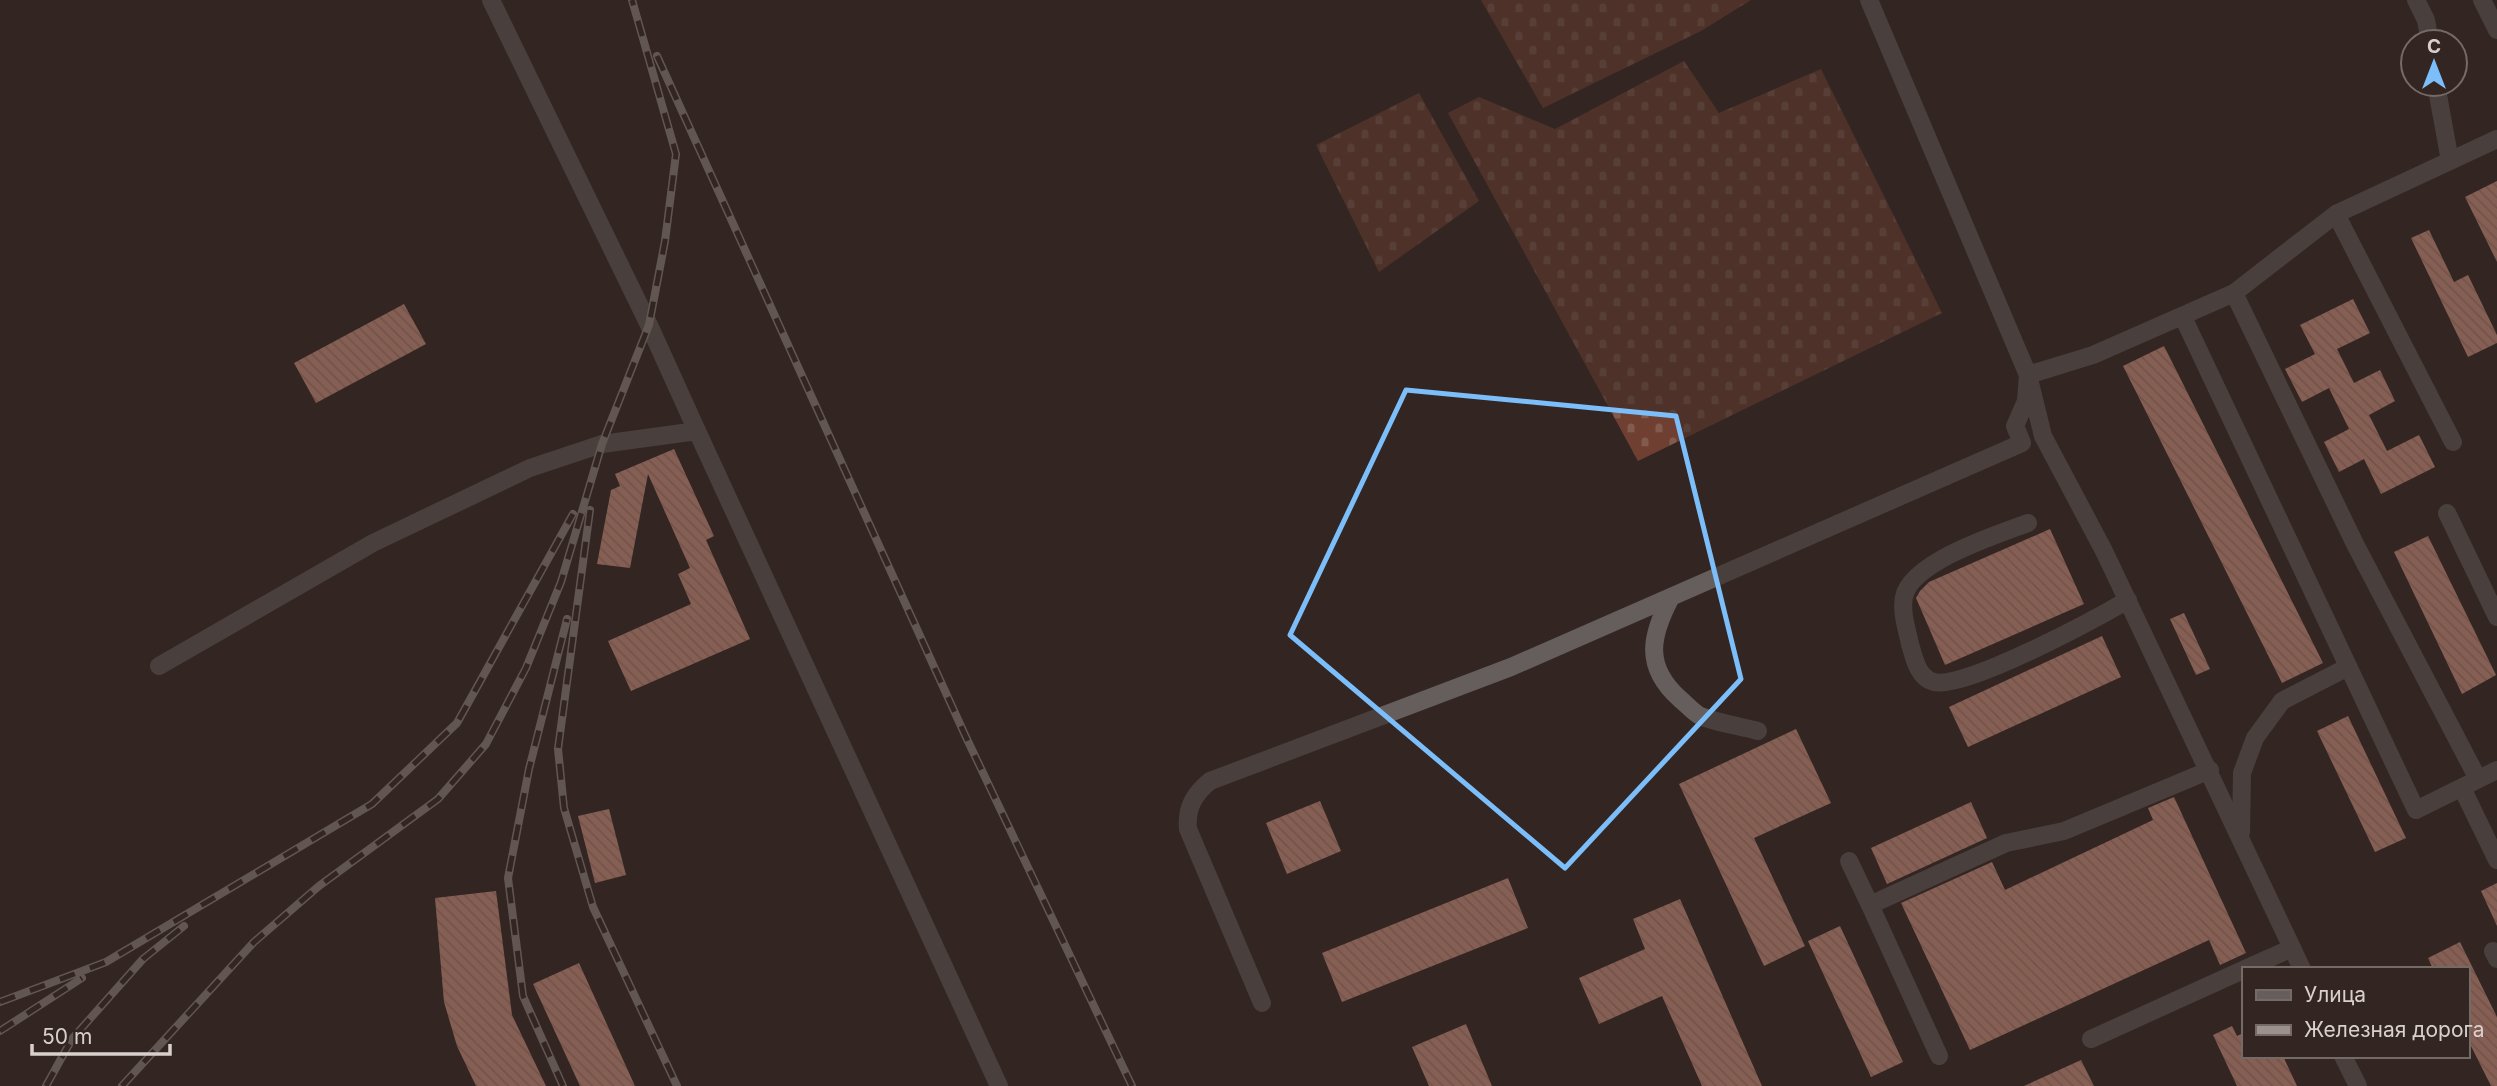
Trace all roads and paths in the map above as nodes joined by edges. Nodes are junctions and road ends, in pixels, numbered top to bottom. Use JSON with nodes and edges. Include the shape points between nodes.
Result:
{"nodes":[{"id":1,"x":491,"y":0,"type":"edge"},
{"id":2,"x":1868,"y":0,"type":"edge"},
{"id":3,"x":2416,"y":0,"type":"edge"},
{"id":4,"x":2482,"y":0,"type":"edge"},
{"id":5,"x":2427,"y":28,"type":"edge"},
{"id":6,"x":2497,"y":30,"type":"edge"},
{"id":7,"x":2439,"y":98,"type":"edge"},
{"id":8,"x":2497,"y":139,"type":"edge"},
{"id":9,"x":2450,"y":161,"type":"junction"},
{"id":10,"x":2336,"y":214,"type":"junction"},
{"id":11,"x":2234,"y":293,"type":"junction"},
{"id":12,"x":2183,"y":317,"type":"junction"},
{"id":13,"x":2028,"y":375,"type":"junction"},
{"id":14,"x":697,"y":431,"type":"junction"},
{"id":15,"x":2043,"y":436,"type":"junction"},
{"id":16,"x":2453,"y":442,"type":"dead end"},
{"id":17,"x":2022,"y":443,"type":"junction"},
{"id":18,"x":2447,"y":513,"type":"dead end"},
{"id":19,"x":2028,"y":523,"type":"dead end"},
{"id":20,"x":1671,"y":597,"type":"junction"},
{"id":21,"x":2128,"y":600,"type":"junction"},
{"id":22,"x":2497,"y":617,"type":"edge"},
{"id":23,"x":159,"y":666,"type":"dead end"},
{"id":24,"x":2348,"y":667,"type":"junction"},
{"id":25,"x":1758,"y":731,"type":"dead end"},
{"id":26,"x":2210,"y":770,"type":"junction"},
{"id":27,"x":2497,"y":770,"type":"edge"},
{"id":28,"x":2470,"y":783,"type":"junction"},
{"id":29,"x":2241,"y":839,"type":"junction"},
{"id":30,"x":2497,"y":859,"type":"edge"},
{"id":31,"x":1849,"y":861,"type":"dead end"},
{"id":32,"x":1870,"y":905,"type":"junction"},
{"id":33,"x":2292,"y":948,"type":"junction"},
{"id":34,"x":2249,"y":967,"type":"edge"},
{"id":35,"x":2301,"y":967,"type":"edge"},
{"id":36,"x":2242,"y":970,"type":"edge"},
{"id":37,"x":1262,"y":1003,"type":"dead end"},
{"id":38,"x":2091,"y":1039,"type":"dead end"},
{"id":39,"x":1939,"y":1056,"type":"dead end"},
{"id":40,"x":2344,"y":1058,"type":"edge"},
{"id":41,"x":999,"y":1086,"type":"edge"},
{"id":42,"x":2358,"y":1086,"type":"edge"}],
"edges":[{"from":1,"to":14,"type":"lane"},
{"from":2,"to":13,"type":"lane"},
{"from":3,"to":5,"type":"lane"},
{"from":4,"to":6,"type":"lane"},
{"from":7,"to":9,"type":"lane"},
{"from":8,"to":9,"type":"lane"},
{"from":9,"to":10,"type":"lane"},
{"from":10,"to":11,"type":"lane"},
{"from":10,"to":16,"type":"lane"},
{"from":11,"to":12,"type":"lane"},
{"from":11,"to":28,"type":"lane"},
{"from":12,"to":13,"type":"lane","via":[[2093,355]]},
{"from":12,"to":24,"type":"lane"},
{"from":13,"to":15,"type":"lane"},
{"from":13,"to":17,"type":"lane","via":[[2026,401],[2015,426]]},
{"from":14,"to":23,"type":"lane","via":[[602,444],[530,468],[373,543]]},
{"from":14,"to":41,"type":"lane"},
{"from":15,"to":17,"type":"lane"},
{"from":15,"to":21,"type":"lane"},
{"from":17,"to":20,"type":"lane"},
{"from":18,"to":22,"type":"lane"},
{"from":19,"to":21,"type":"lane","via":[[1964,546],[1919,575],[1904,594],[1903,613],[1921,674],[1933,682],[1950,683],[1993,668]]},
{"from":20,"to":25,"type":"lane","via":[[1653,643],[1657,666],[1670,691],[1698,715]]},
{"from":20,"to":37,"type":"lane","via":[[1511,667],[1201,788],[1191,801],[1188,829]]},
{"from":21,"to":26,"type":"lane"},
{"from":24,"to":28,"type":"lane","via":[[2416,810]]},
{"from":24,"to":29,"type":"lane","via":[[2282,701],[2255,738],[2242,773]]},
{"from":26,"to":29,"type":"lane"},
{"from":26,"to":32,"type":"lane","via":[[2064,831],[2006,843]]},
{"from":27,"to":28,"type":"lane"},
{"from":28,"to":30,"type":"lane"},
{"from":29,"to":33,"type":"lane"},
{"from":31,"to":32,"type":"lane"},
{"from":32,"to":39,"type":"lane"},
{"from":33,"to":34,"type":"lane"},
{"from":33,"to":35,"type":"lane"},
{"from":36,"to":38,"type":"lane"},
{"from":40,"to":42,"type":"lane"}]}
